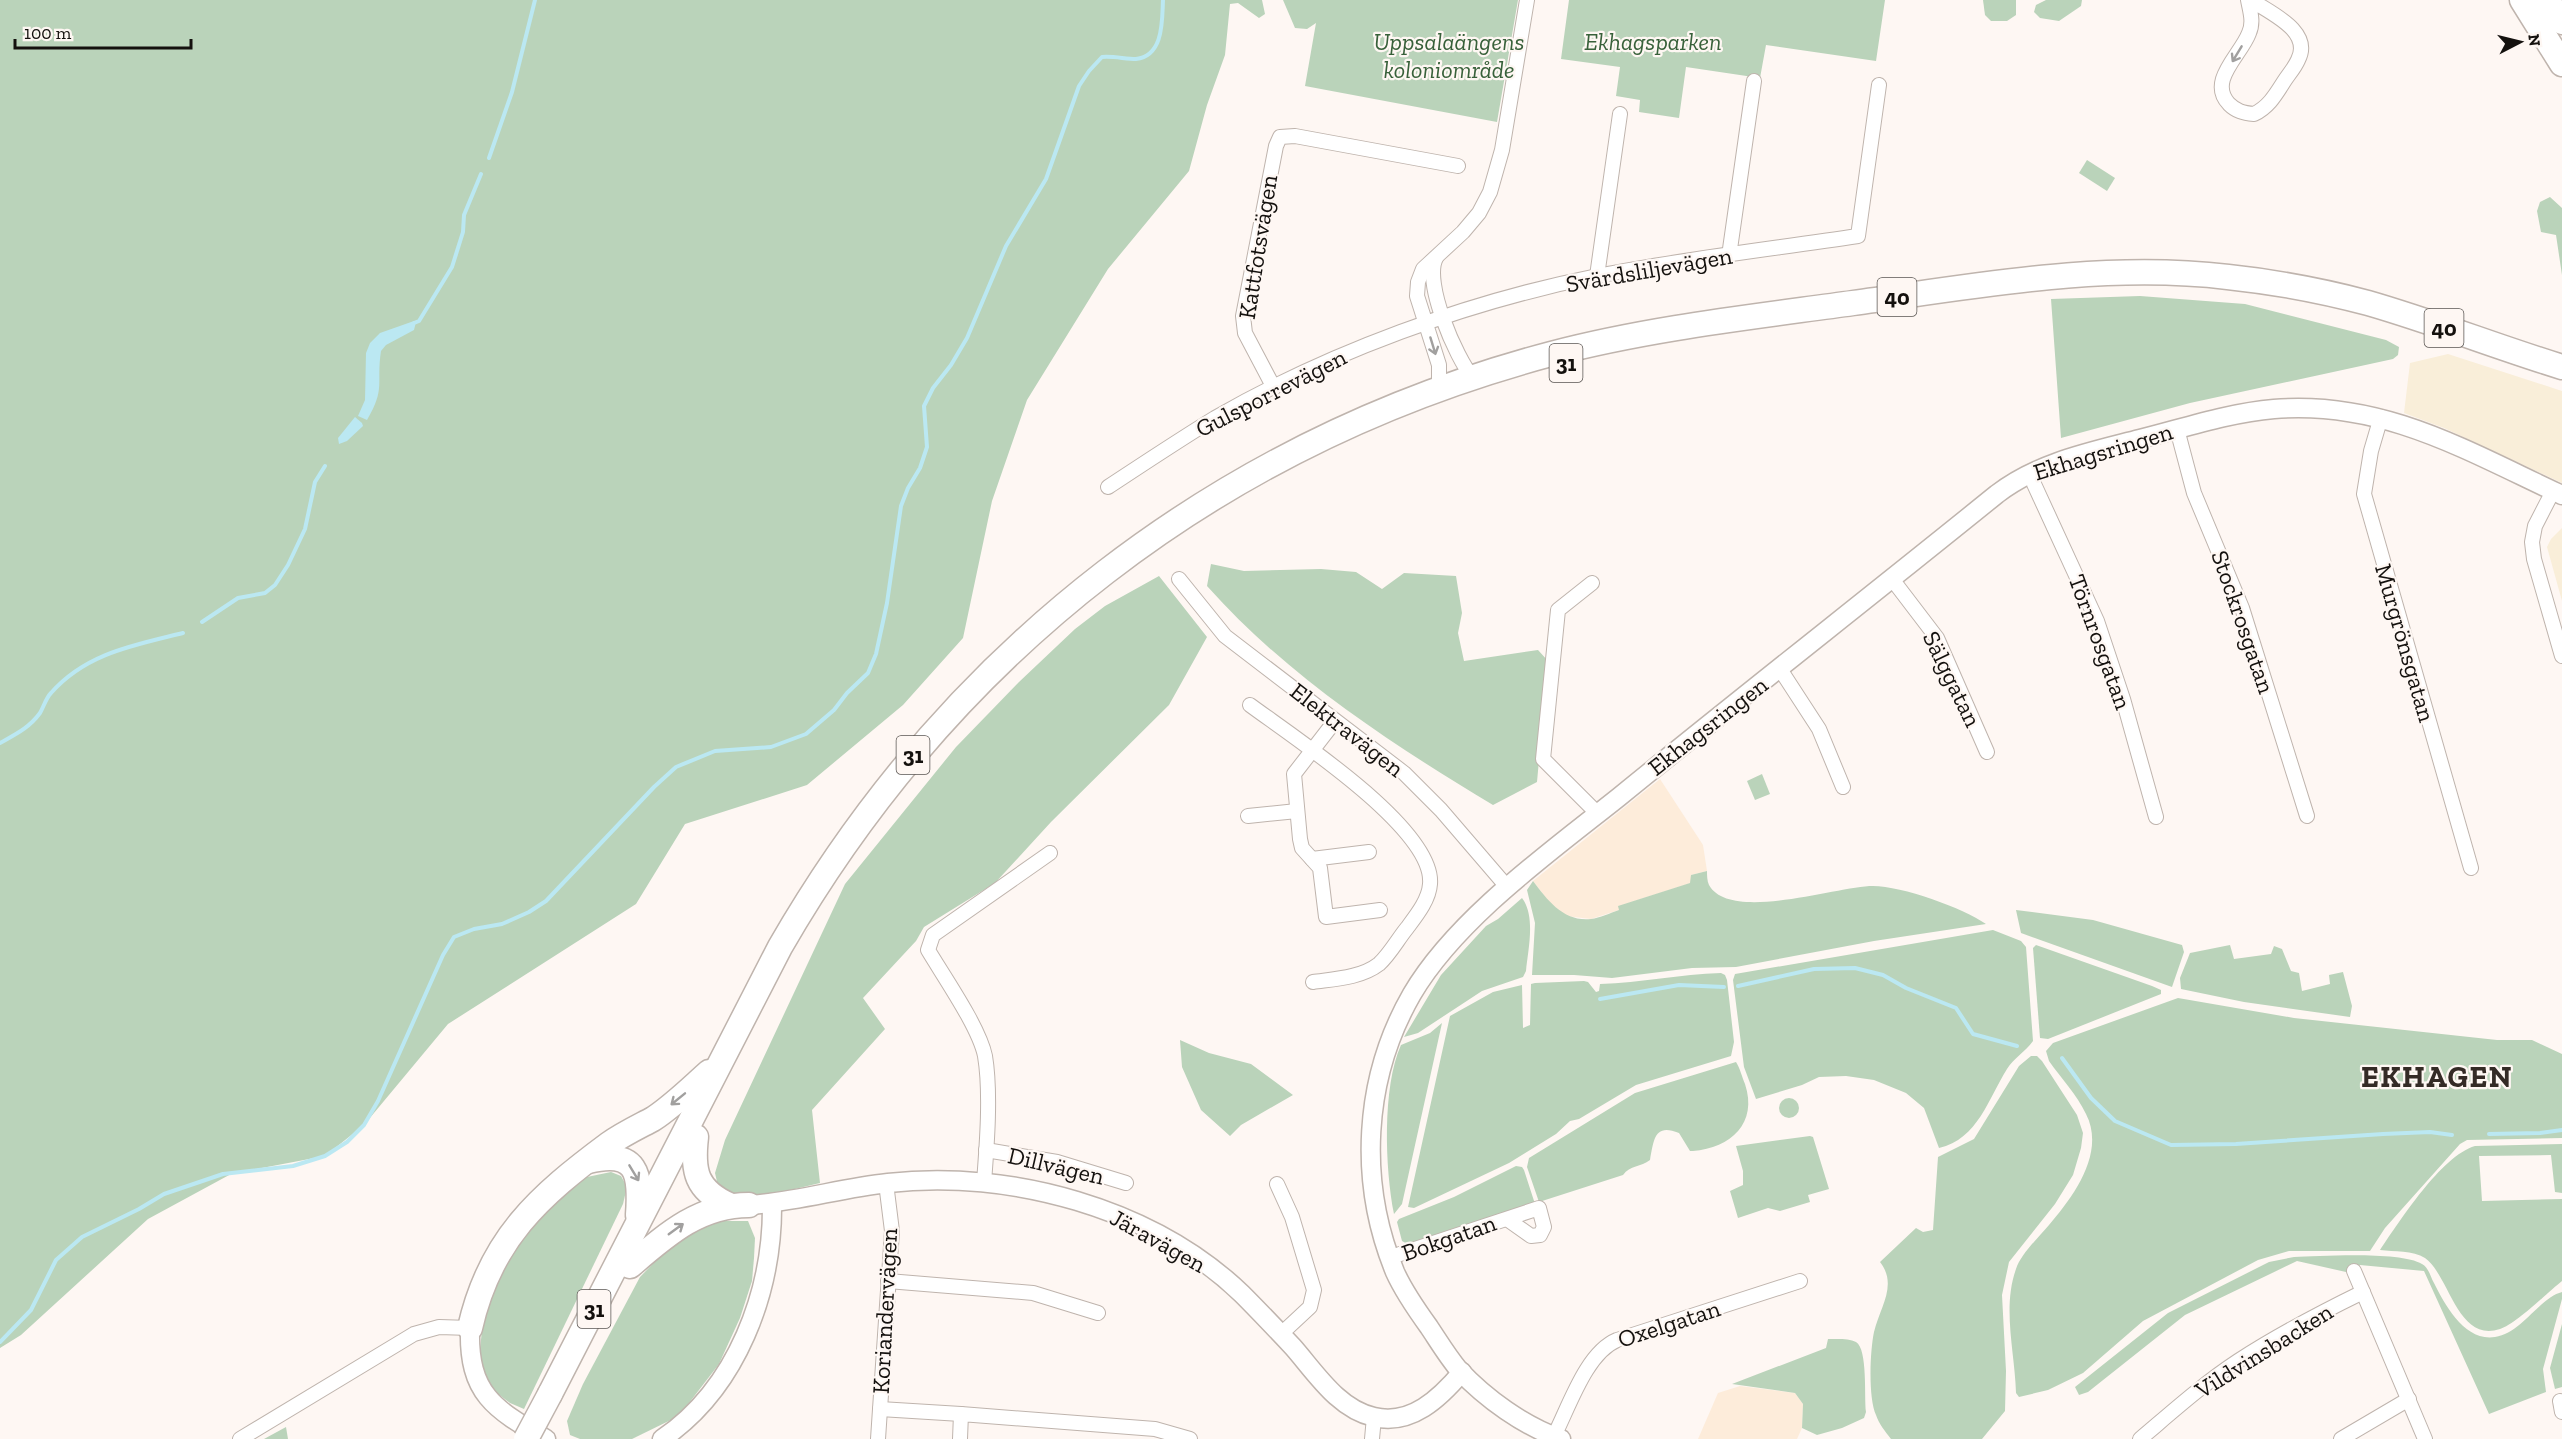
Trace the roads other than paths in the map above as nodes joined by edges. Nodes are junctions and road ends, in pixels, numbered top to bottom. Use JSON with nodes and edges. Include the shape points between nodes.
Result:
{"nodes":[{"id":1,"x":1527,"y":0,"type":"edge"},
{"id":2,"x":2249,"y":0,"type":"edge"},
{"id":3,"x":2522,"y":0,"type":"edge"},
{"id":4,"x":2547,"y":0,"type":"edge"},
{"id":5,"x":2562,"y":22,"type":"edge"},
{"id":6,"x":2562,"y":64,"type":"edge"},
{"id":7,"x":1754,"y":81,"type":"dead end"},
{"id":8,"x":1879,"y":85,"type":"dead end"},
{"id":9,"x":1620,"y":114,"type":"dead end"},
{"id":10,"x":1458,"y":166,"type":"dead end"},
{"id":11,"x":1438,"y":255,"type":"junction"},
{"id":12,"x":1728,"y":256,"type":"junction"},
{"id":13,"x":1597,"y":276,"type":"junction"},
{"id":14,"x":2116,"y":284,"type":"joint"},
{"id":15,"x":1444,"y":318,"type":"junction"},
{"id":16,"x":1427,"y":324,"type":"junction"},
{"id":17,"x":2562,"y":368,"type":"edge"},
{"id":18,"x":1473,"y":378,"type":"junction"},
{"id":19,"x":2562,"y":379,"type":"edge"},
{"id":20,"x":1274,"y":388,"type":"junction"},
{"id":21,"x":1439,"y":390,"type":"junction"},
{"id":22,"x":2381,"y":417,"type":"junction"},
{"id":23,"x":2177,"y":429,"type":"junction"},
{"id":24,"x":2033,"y":471,"type":"junction"},
{"id":25,"x":1108,"y":487,"type":"dead end"},
{"id":26,"x":2558,"y":493,"type":"edge"},
{"id":27,"x":1179,"y":579,"type":"dead end"},
{"id":28,"x":1892,"y":579,"type":"junction"},
{"id":29,"x":1592,"y":583,"type":"dead end"},
{"id":30,"x":2562,"y":656,"type":"edge"},
{"id":31,"x":1780,"y":669,"type":"junction"},
{"id":32,"x":1250,"y":705,"type":"dead end"},
{"id":33,"x":1335,"y":721,"type":"junction"},
{"id":34,"x":1312,"y":751,"type":"junction"},
{"id":35,"x":1987,"y":752,"type":"dead end"},
{"id":36,"x":1843,"y":787,"type":"dead end"},
{"id":37,"x":1297,"y":811,"type":"junction"},
{"id":38,"x":1598,"y":814,"type":"junction"},
{"id":39,"x":1248,"y":816,"type":"dead end"},
{"id":40,"x":2307,"y":816,"type":"dead end"},
{"id":41,"x":2156,"y":817,"type":"dead end"},
{"id":42,"x":1369,"y":852,"type":"dead end"},
{"id":43,"x":1050,"y":854,"type":"dead end"},
{"id":44,"x":1312,"y":859,"type":"junction"},
{"id":45,"x":2471,"y":867,"type":"dead end"},
{"id":46,"x":1508,"y":888,"type":"junction"},
{"id":47,"x":1380,"y":910,"type":"dead end"},
{"id":48,"x":1313,"y":982,"type":"dead end"},
{"id":49,"x":722,"y":1060,"type":"junction"},
{"id":50,"x":696,"y":1137,"type":"junction"},
{"id":51,"x":986,"y":1150,"type":"junction"},
{"id":52,"x":588,"y":1161,"type":"junction"},
{"id":53,"x":984,"y":1182,"type":"junction"},
{"id":54,"x":1125,"y":1182,"type":"dead end"},
{"id":55,"x":886,"y":1183,"type":"junction"},
{"id":56,"x":1277,"y":1184,"type":"dead end"},
{"id":57,"x":750,"y":1204,"type":"junction"},
{"id":58,"x":1507,"y":1219,"type":"dead end"},
{"id":59,"x":637,"y":1225,"type":"junction"},
{"id":60,"x":1390,"y":1258,"type":"junction"},
{"id":61,"x":630,"y":1266,"type":"junction"},
{"id":62,"x":2354,"y":1271,"type":"dead end"},
{"id":63,"x":888,"y":1281,"type":"junction"},
{"id":64,"x":1800,"y":1281,"type":"dead end"},
{"id":65,"x":2363,"y":1292,"type":"junction"},
{"id":66,"x":1098,"y":1313,"type":"dead end"},
{"id":67,"x":470,"y":1328,"type":"junction"},
{"id":68,"x":1281,"y":1334,"type":"junction"},
{"id":69,"x":1462,"y":1372,"type":"junction"},
{"id":70,"x":555,"y":1398,"type":"junction"},
{"id":71,"x":2409,"y":1400,"type":"junction"},
{"id":72,"x":880,"y":1409,"type":"junction"},
{"id":73,"x":961,"y":1414,"type":"junction"},
{"id":74,"x":1374,"y":1418,"type":"junction"},
{"id":75,"x":1558,"y":1438,"type":"edge"},
{"id":76,"x":240,"y":1439,"type":"edge"},
{"id":77,"x":526,"y":1439,"type":"edge"},
{"id":78,"x":539,"y":1439,"type":"edge"},
{"id":79,"x":546,"y":1439,"type":"edge"},
{"id":80,"x":663,"y":1439,"type":"edge"},
{"id":81,"x":878,"y":1439,"type":"edge"},
{"id":82,"x":960,"y":1439,"type":"edge"},
{"id":83,"x":1190,"y":1439,"type":"edge"},
{"id":84,"x":1372,"y":1439,"type":"edge"},
{"id":85,"x":2140,"y":1439,"type":"edge"},
{"id":86,"x":2341,"y":1439,"type":"edge"},
{"id":87,"x":2426,"y":1439,"type":"edge"}],
"edges":[{"from":1,"to":11,"type":"street","via":[[1502,150],[1490,192],[1479,213]]},
{"from":2,"to":2,"type":"street","one_way":true,"via":[[2249,34],[2220,88],[2236,111],[2254,114],[2269,104],[2298,61],[2301,45],[2294,29]]},
{"from":3,"to":6,"type":"highway"},
{"from":4,"to":5,"type":"highway"},
{"from":7,"to":12,"type":"street"},
{"from":8,"to":12,"type":"street","name":"Svärdsliljevägen","via":[[1857,236]]},
{"from":9,"to":13,"type":"street"},
{"from":10,"to":20,"type":"street","name":"Kattfotsvägen","via":[[1295,136],[1280,137],[1243,316],[1245,333]]},
{"from":11,"to":15,"type":"street","via":[[1433,263],[1433,276]]},
{"from":11,"to":16,"type":"street","via":[[1423,269],[1418,282],[1417,296]]},
{"from":12,"to":13,"type":"street","name":"Svärdsliljevägen"},
{"from":13,"to":15,"type":"street","name":"Svärdsliljevägen"},
{"from":14,"to":19,"type":"highway","number":"40","via":[[2209,287],[2322,304],[2395,323]]},
{"from":14,"to":50,"type":"highway","number":"31","via":[[2025,291],[1824,319],[1664,343],[1560,365],[1395,419],[1299,462],[1247,491],[1146,557],[1074,612],[978,701],[918,766],[856,848],[816,910]]},
{"from":15,"to":16,"type":"street","name":"Gulsporrevägen"},
{"from":15,"to":18,"type":"street"},
{"from":16,"to":20,"type":"street","name":"Gulsporrevägen","via":[[1360,348]]},
{"from":16,"to":21,"type":"street","one_way":true,"via":[[1439,365]]},
{"from":17,"to":18,"type":"highway","number":"40","via":[[2406,315],[2325,293],[2219,276],[2126,272],[2024,279],[1676,329],[1590,345]]},
{"from":18,"to":21,"type":"highway","number":"31"},
{"from":20,"to":25,"type":"street","name":"Gulsporrevägen","via":[[1216,418]]},
{"from":21,"to":49,"type":"highway","number":"31","via":[[1334,432],[1204,503],[1104,573],[991,671],[909,759],[847,841],[780,947]]},
{"from":22,"to":23,"type":"street","name":"Ekhagsringen","via":[[2309,408],[2273,409]]},
{"from":22,"to":26,"type":"street","name":"Ekhagsringen","via":[[2421,429]]},
{"from":22,"to":45,"type":"street","name":"Murgrönsgatan","via":[[2364,494]]},
{"from":23,"to":24,"type":"street","name":"Ekhagsringen"},
{"from":23,"to":40,"type":"street","name":"Stockrosgatan","via":[[2194,493],[2242,608]]},
{"from":24,"to":28,"type":"street","name":"Ekhagsringen","via":[[2013,482]]},
{"from":24,"to":41,"type":"street","name":"Törnrosgatan","via":[[2034,484],[2097,621]]},
{"from":26,"to":30,"type":"street","via":[[2535,526],[2532,542]]},
{"from":27,"to":33,"type":"street","name":"Elektravägen","via":[[1225,636]]},
{"from":28,"to":31,"type":"street","name":"Ekhagsringen"},
{"from":28,"to":35,"type":"street","name":"Sälggatan","via":[[1937,638]]},
{"from":29,"to":38,"type":"street","via":[[1558,610],[1543,759]]},
{"from":31,"to":36,"type":"street","via":[[1819,729]]},
{"from":31,"to":38,"type":"street","name":"Ekhagsringen"},
{"from":32,"to":34,"type":"street"},
{"from":33,"to":34,"type":"street"},
{"from":33,"to":46,"type":"street","name":"Elektravägen","via":[[1404,773]]},
{"from":34,"to":37,"type":"street","via":[[1294,774]]},
{"from":34,"to":48,"type":"street","via":[[1385,808],[1422,852],[1430,874],[1430,885],[1418,914],[1377,966],[1350,976]]},
{"from":37,"to":39,"type":"street"},
{"from":37,"to":44,"type":"street","via":[[1302,848]]},
{"from":38,"to":46,"type":"street","name":"Ekhagsringen"},
{"from":42,"to":44,"type":"street"},
{"from":43,"to":51,"type":"street","via":[[933,935],[928,944],[985,1056]]},
{"from":44,"to":47,"type":"street","via":[[1320,868],[1326,917]]},
{"from":46,"to":60,"type":"street","name":"Ekhagsringen","via":[[1464,927],[1433,962],[1411,996],[1380,1070],[1372,1108],[1370,1156],[1379,1224]]},
{"from":49,"to":52,"type":"highway","one_way":true,"via":[[667,1108]]},
{"from":49,"to":59,"type":"highway","number":"31"},
{"from":50,"to":57,"type":"highway","via":[[694,1161],[699,1181],[711,1195]]},
{"from":50,"to":61,"type":"highway","number":"31"},
{"from":51,"to":53,"type":"street"},
{"from":51,"to":54,"type":"street","name":"Dillvägen","via":[[1057,1162]]},
{"from":52,"to":59,"type":"highway","one_way":true,"via":[[619,1159],[634,1169],[639,1182]]},
{"from":52,"to":67,"type":"highway","via":[[547,1194],[509,1235],[482,1285]]},
{"from":53,"to":55,"type":"street","name":"Järavägen"},
{"from":53,"to":68,"type":"street","name":"Järavägen","via":[[1074,1199],[1138,1225],[1181,1249],[1235,1288]]},
{"from":55,"to":57,"type":"street","name":"Järavägen"},
{"from":55,"to":63,"type":"street","name":"Koriandervägen","via":[[892,1231]]},
{"from":56,"to":68,"type":"street","via":[[1292,1217],[1314,1290],[1310,1307]]},
{"from":61,"to":57,"type":"highway","one_way":true,"via":[[685,1222]]},
{"from":57,"to":80,"type":"street","via":[[772,1225],[753,1320],[724,1374],[687,1419]]},
{"from":58,"to":60,"type":"street","name":"Bokgatan"},
{"from":59,"to":70,"type":"highway","number":"31"},
{"from":60,"to":69,"type":"street","name":"Ekhagsringen","via":[[1409,1301]]},
{"from":61,"to":70,"type":"highway","number":"31"},
{"from":62,"to":65,"type":"street"},
{"from":63,"to":66,"type":"street","via":[[1034,1293]]},
{"from":63,"to":72,"type":"street","name":"Koriandervägen"},
{"from":64,"to":75,"type":"street","name":"Oxelgatan","via":[[1603,1347],[1593,1359]]},
{"from":65,"to":71,"type":"street"},
{"from":65,"to":85,"type":"street","name":"Vildvinsbacken","via":[[2314,1316],[2238,1362]]},
{"from":67,"to":76,"type":"street","via":[[439,1327],[414,1334]]},
{"from":67,"to":79,"type":"street","via":[[473,1368],[484,1393],[506,1416]]},
{"from":68,"to":74,"type":"street","name":"Järavägen","via":[[1342,1400]]},
{"from":69,"to":74,"type":"street","name":"Järavägen","via":[[1437,1399],[1415,1413]]},
{"from":69,"to":75,"type":"street","name":"Ekhagsringen","via":[[1499,1405]]},
{"from":70,"to":77,"type":"highway","number":"31","bridge":true},
{"from":70,"to":78,"type":"highway","number":"31"},
{"from":71,"to":86,"type":"street"},
{"from":71,"to":87,"type":"street"},
{"from":72,"to":73,"type":"street"},
{"from":72,"to":81,"type":"street","name":"Koriandervägen"},
{"from":73,"to":82,"type":"street"},
{"from":73,"to":83,"type":"street","via":[[1155,1429]]},
{"from":74,"to":84,"type":"street"}]}
